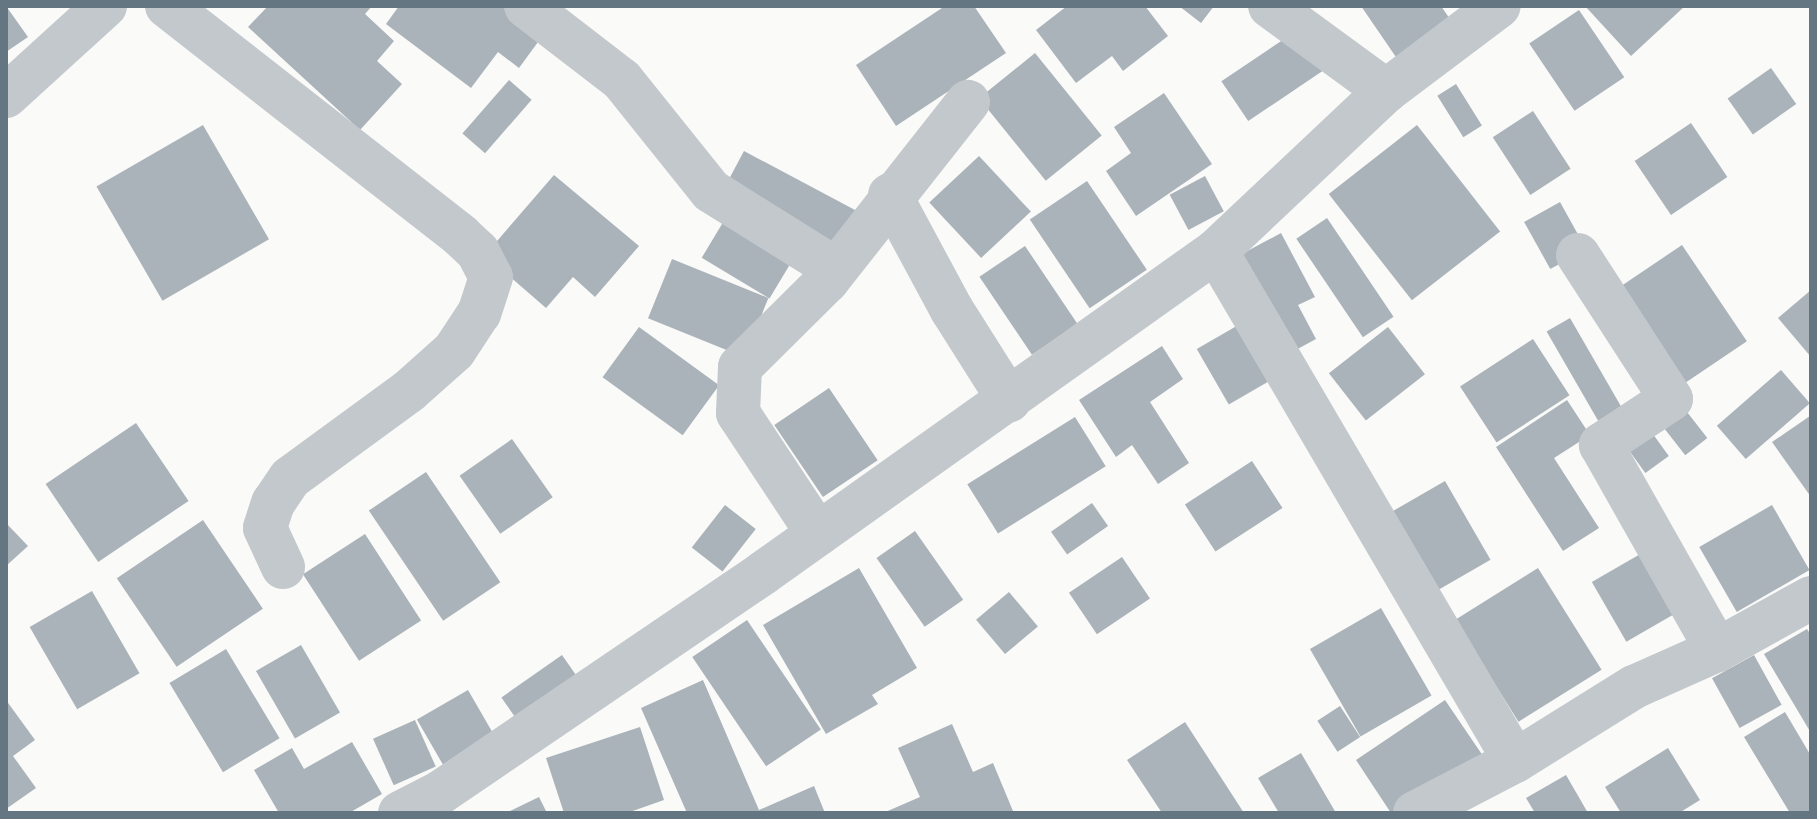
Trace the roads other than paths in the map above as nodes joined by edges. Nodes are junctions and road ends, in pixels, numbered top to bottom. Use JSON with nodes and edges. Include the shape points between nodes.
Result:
{"nodes":[{"id":1,"x":105,"y":6,"type":"edge"},
{"id":2,"x":167,"y":6,"type":"edge"},
{"id":3,"x":526,"y":6,"type":"edge"},
{"id":4,"x":1270,"y":6,"type":"edge"},
{"id":5,"x":1499,"y":6,"type":"edge"},
{"id":6,"x":1386,"y":91,"type":"junction"},
{"id":7,"x":6,"y":96,"type":"edge"},
{"id":8,"x":968,"y":102,"type":"dead end"},
{"id":9,"x":890,"y":195,"type":"junction"},
{"id":10,"x":1216,"y":251,"type":"junction"},
{"id":11,"x":1578,"y":255,"type":"dead end"},
{"id":12,"x":836,"y":269,"type":"junction"},
{"id":13,"x":1009,"y":400,"type":"junction"},
{"id":14,"x":818,"y":534,"type":"junction"},
{"id":15,"x":283,"y":567,"type":"dead end"},
{"id":16,"x":1811,"y":598,"type":"edge"},
{"id":17,"x":1717,"y":650,"type":"junction"},
{"id":18,"x":1515,"y":761,"type":"junction"},
{"id":19,"x":400,"y":813,"type":"edge"},
{"id":20,"x":1415,"y":813,"type":"edge"}],
"edges":[{"from":1,"to":7,"type":"street"},
{"from":2,"to":15,"type":"street","via":[[461,236],[478,252],[491,277],[479,313],[454,351],[409,391],[290,478],[273,503],[265,528]]},
{"from":3,"to":12,"type":"street","via":[[622,80],[711,191]]},
{"from":4,"to":6,"type":"street"},
{"from":5,"to":6,"type":"street"},
{"from":6,"to":10,"type":"street"},
{"from":8,"to":9,"type":"street"},
{"from":9,"to":12,"type":"street"},
{"from":9,"to":13,"type":"street","via":[[952,310]]},
{"from":10,"to":13,"type":"street"},
{"from":10,"to":18,"type":"street"},
{"from":11,"to":17,"type":"street","via":[[1671,399],[1601,445]]},
{"from":12,"to":14,"type":"street","via":[[740,367],[738,413]]},
{"from":13,"to":14,"type":"street"},
{"from":14,"to":19,"type":"street","via":[[441,792]]},
{"from":16,"to":17,"type":"street"},
{"from":17,"to":18,"type":"street","via":[[1634,687]]},
{"from":18,"to":20,"type":"street"}]}
